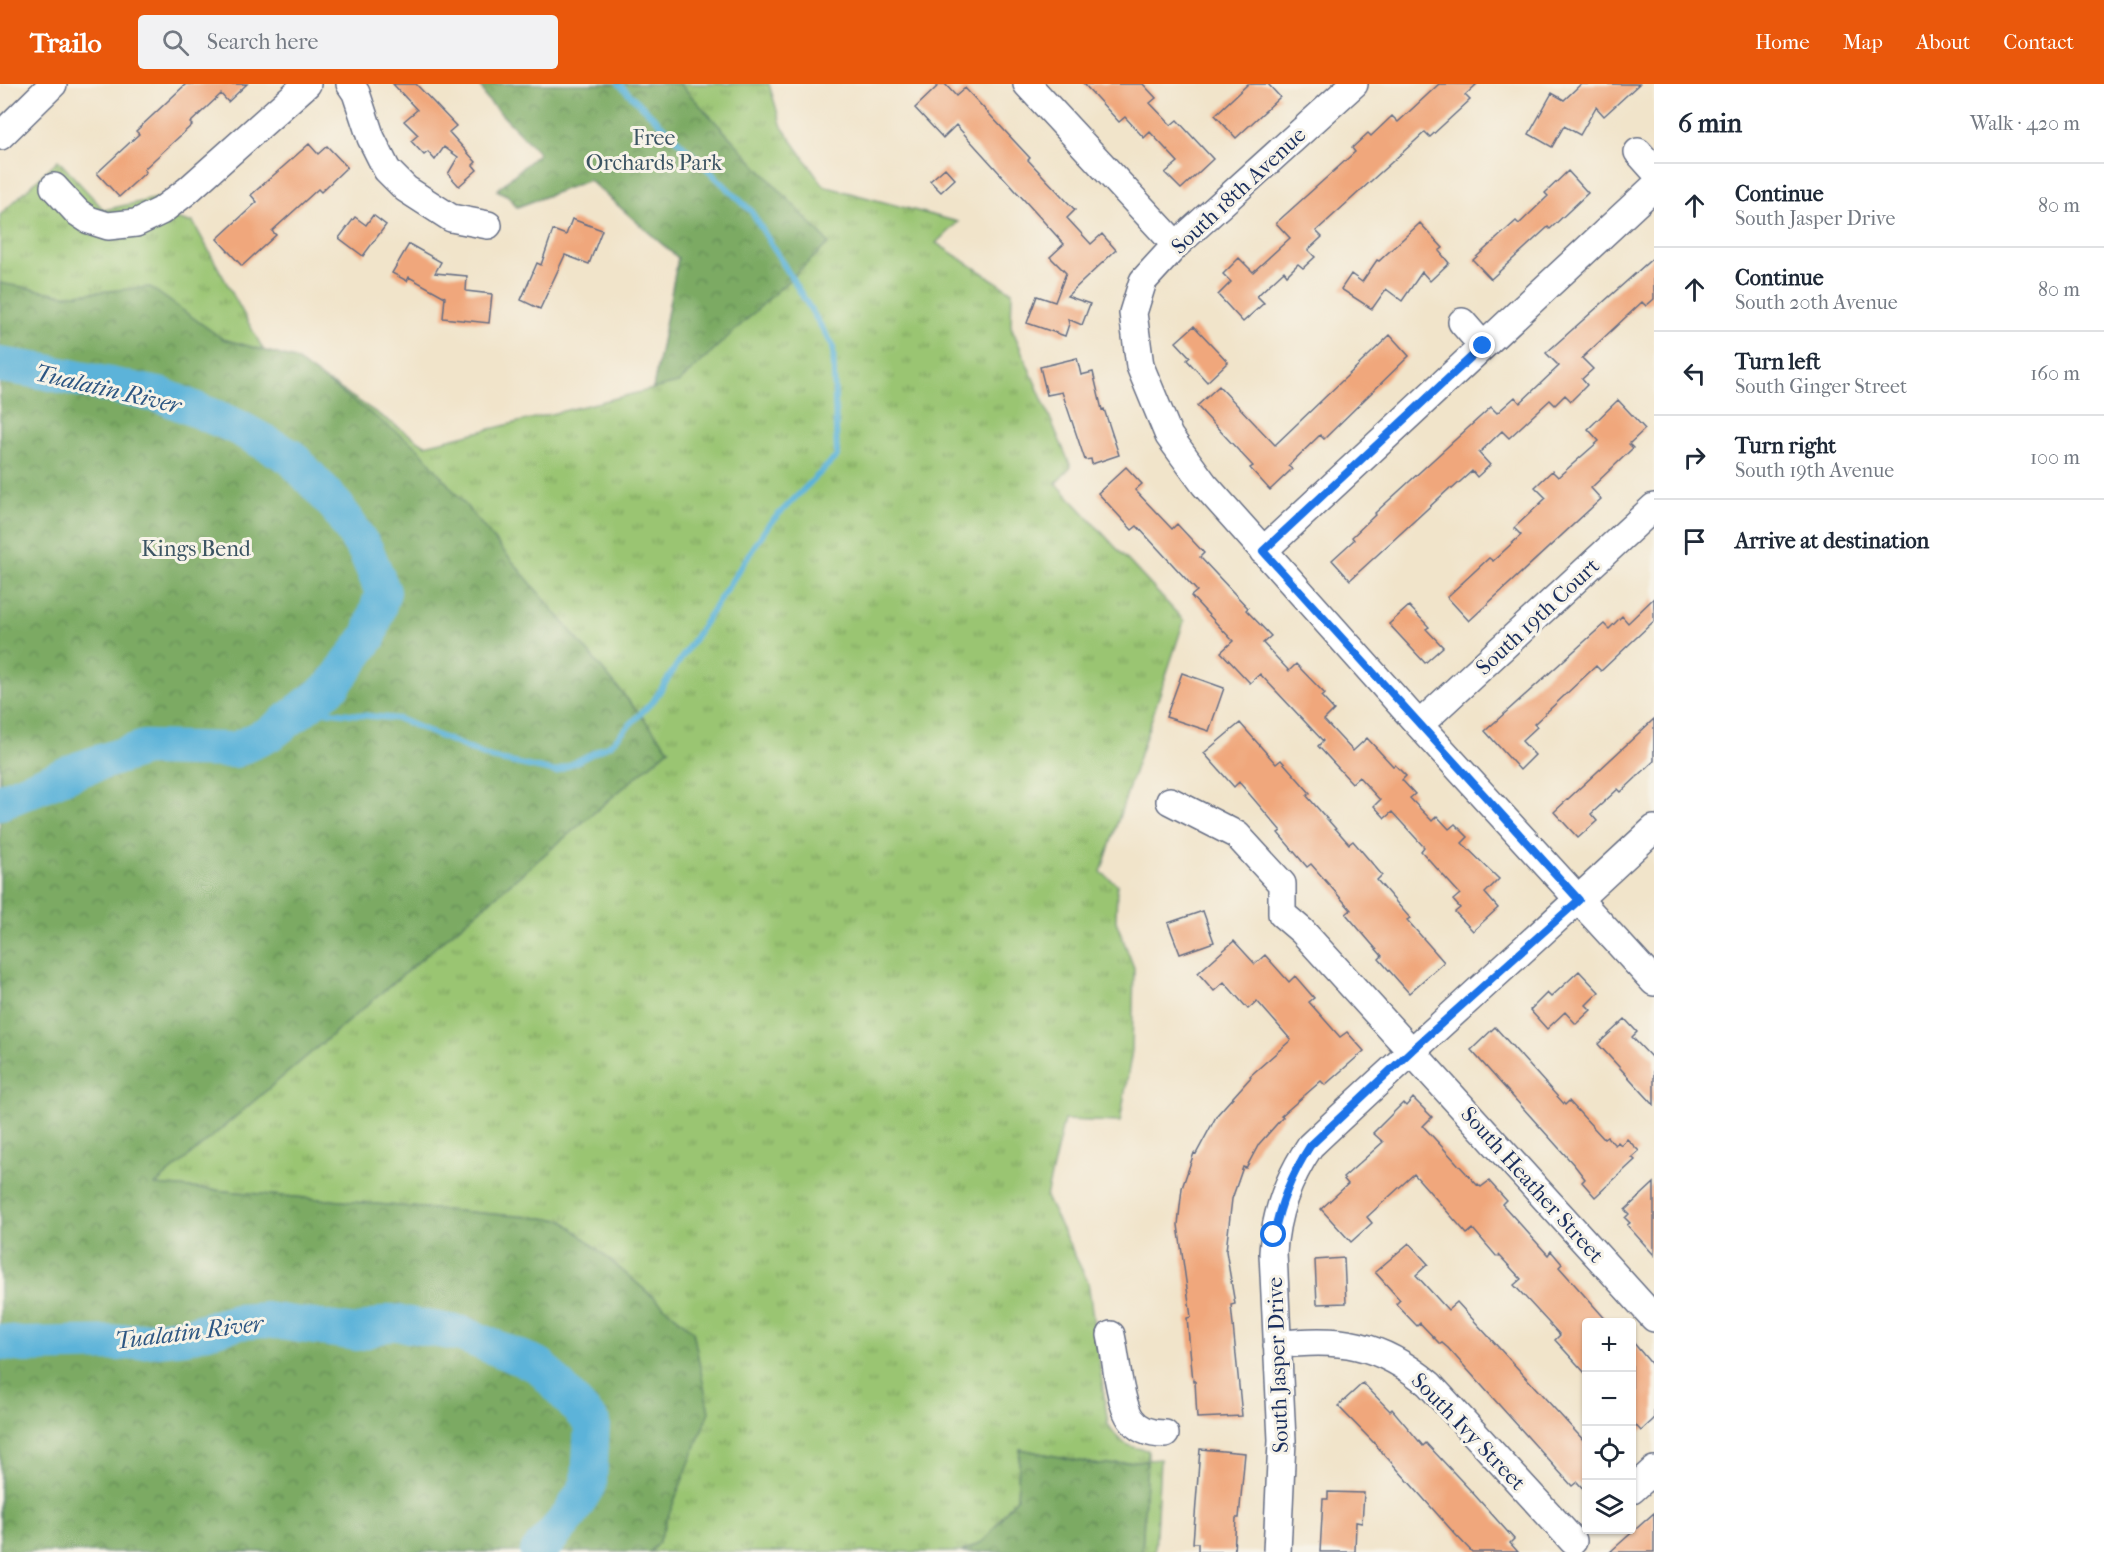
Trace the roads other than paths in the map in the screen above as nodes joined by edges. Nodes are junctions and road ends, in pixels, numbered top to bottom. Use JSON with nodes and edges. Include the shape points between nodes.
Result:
{"nodes":[{"id":1,"x":53,"y":84,"type":"edge"},
{"id":2,"x":307,"y":84,"type":"edge"},
{"id":3,"x":350,"y":84,"type":"edge"},
{"id":4,"x":1027,"y":84,"type":"edge"},
{"id":5,"x":1354,"y":84,"type":"edge"},
{"id":6,"x":0,"y":136,"type":"edge"},
{"id":7,"x":54,"y":187,"type":"dead end"},
{"id":8,"x":1654,"y":187,"type":"edge"},
{"id":9,"x":488,"y":225,"type":"dead end"},
{"id":10,"x":1176,"y":245,"type":"junction"},
{"id":11,"x":1462,"y":322,"type":"dead end"},
{"id":12,"x":1483,"y":346,"type":"junction"},
{"id":13,"x":1654,"y":507,"type":"edge"},
{"id":14,"x":1263,"y":551,"type":"junction"},
{"id":15,"x":1419,"y":725,"type":"junction"},
{"id":16,"x":1170,"y":801,"type":"dead end"},
{"id":17,"x":1654,"y":829,"type":"edge"},
{"id":18,"x":1579,"y":900,"type":"junction"},
{"id":19,"x":1654,"y":982,"type":"edge"},
{"id":20,"x":1412,"y":1050,"type":"junction"},
{"id":21,"x":1654,"y":1318,"type":"edge"},
{"id":22,"x":1111,"y":1335,"type":"dead end"},
{"id":23,"x":1277,"y":1345,"type":"junction"},
{"id":24,"x":1165,"y":1434,"type":"dead end"},
{"id":25,"x":1654,"y":1470,"type":"edge"},
{"id":26,"x":1636,"y":1486,"type":"edge"},
{"id":27,"x":1574,"y":1541,"type":"edge"},
{"id":28,"x":1276,"y":1552,"type":"edge"}],
"edges":[{"from":1,"to":6,"type":"street"},
{"from":2,"to":7,"type":"street","via":[[187,191],[136,223],[108,226],[89,220]]},
{"from":3,"to":9,"type":"street","via":[[387,170],[406,189],[451,218]]},
{"from":4,"to":10,"type":"street"},
{"from":5,"to":10,"type":"street","name":"South 18th Avenue"},
{"from":8,"to":12,"type":"street"},
{"from":10,"to":14,"type":"street","name":"South 18th Avenue","via":[[1143,281],[1133,314],[1140,366],[1169,436],[1204,484]]},
{"from":11,"to":12,"type":"street"},
{"from":12,"to":14,"type":"street"},
{"from":13,"to":15,"type":"street","name":"South 19th Court"},
{"from":14,"to":15,"type":"street","name":"South 18th Avenue"},
{"from":15,"to":18,"type":"street","name":"South 18th Avenue"},
{"from":16,"to":20,"type":"street","name":"South Heather Street","via":[[1243,841],[1282,884],[1282,914]]},
{"from":17,"to":18,"type":"street","name":"South Jasper Drive"},
{"from":18,"to":19,"type":"street","name":"South 18th Avenue"},
{"from":18,"to":20,"type":"street","name":"South Jasper Drive"},
{"from":20,"to":21,"type":"street","name":"South Heather Street"},
{"from":20,"to":23,"type":"street","name":"South Jasper Drive","via":[[1310,1146],[1294,1173],[1283,1198],[1272,1253]]},
{"from":22,"to":24,"type":"street","via":[[1128,1416],[1146,1432]]},
{"from":23,"to":27,"type":"street","name":"South Ivy Street","via":[[1335,1341],[1375,1351],[1401,1363],[1429,1384]]},
{"from":23,"to":28,"type":"street","name":"South Jasper Drive","via":[[1282,1440]]},
{"from":25,"to":26,"type":"street"}]}
